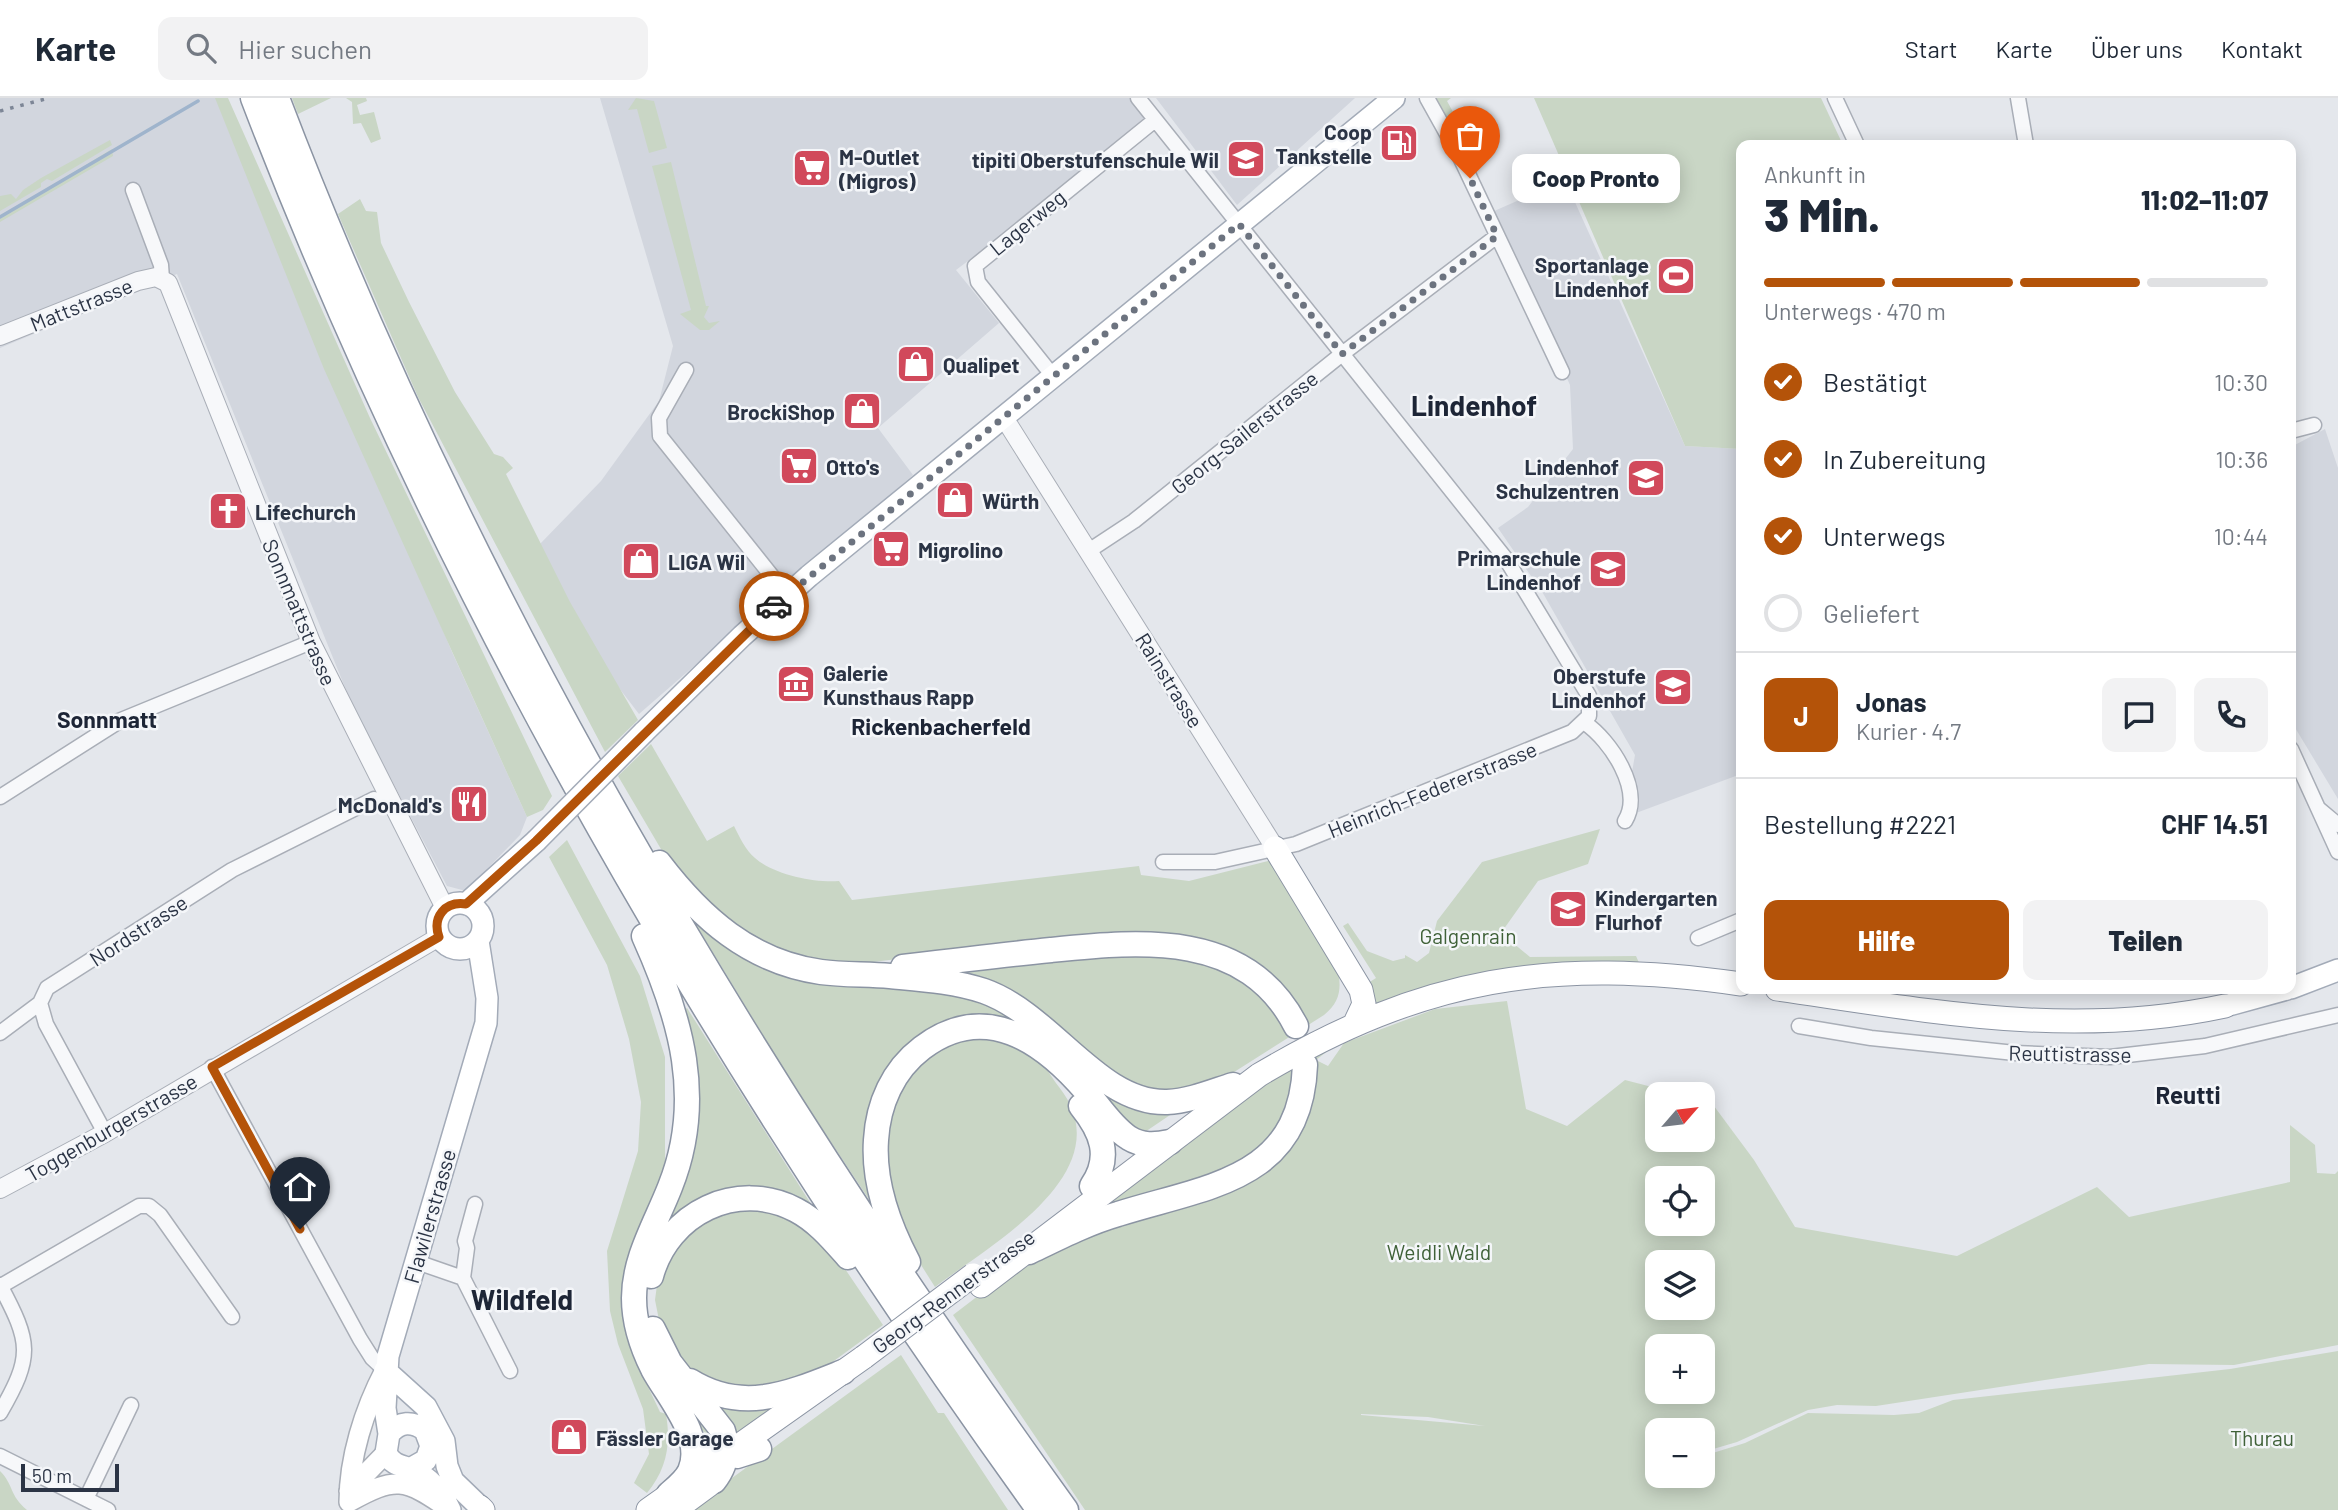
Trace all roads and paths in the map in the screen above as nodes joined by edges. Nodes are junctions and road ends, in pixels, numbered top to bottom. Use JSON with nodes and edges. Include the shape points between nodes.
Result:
{"nodes":[{"id":1,"x":253,"y":98,"type":"edge"},
{"id":2,"x":277,"y":98,"type":"edge"},
{"id":3,"x":1138,"y":98,"type":"edge"},
{"id":4,"x":1394,"y":98,"type":"edge"},
{"id":5,"x":1427,"y":98,"type":"edge"},
{"id":6,"x":1835,"y":98,"type":"edge"},
{"id":7,"x":2018,"y":98,"type":"edge"},
{"id":8,"x":1155,"y":120,"type":"junction"},
{"id":9,"x":1855,"y":140,"type":"edge"},
{"id":10,"x":2025,"y":140,"type":"edge"},
{"id":11,"x":133,"y":190,"type":"dead end"},
{"id":12,"x":1239,"y":224,"type":"junction"},
{"id":13,"x":1497,"y":236,"type":"junction"},
{"id":14,"x":163,"y":279,"type":"junction"},
{"id":15,"x":0,"y":336,"type":"edge"},
{"id":16,"x":1342,"y":354,"type":"junction"},
{"id":17,"x":686,"y":370,"type":"dead end"},
{"id":18,"x":1562,"y":372,"type":"dead end"},
{"id":19,"x":1053,"y":376,"type":"junction"},
{"id":20,"x":1003,"y":416,"type":"junction"},
{"id":21,"x":2314,"y":425,"type":"dead end"},
{"id":22,"x":2296,"y":430,"type":"edge"},
{"id":23,"x":1090,"y":550,"type":"junction"},
{"id":24,"x":787,"y":595,"type":"junction"},
{"id":25,"x":311,"y":642,"type":"junction"},
{"id":26,"x":1585,"y":723,"type":"junction"},
{"id":27,"x":568,"y":729,"type":"junction"},
{"id":28,"x":2296,"y":760,"type":"edge"},
{"id":29,"x":0,"y":797,"type":"edge"},
{"id":30,"x":373,"y":799,"type":"dead end"},
{"id":31,"x":2318,"y":808,"type":"junction"},
{"id":32,"x":1625,"y":821,"type":"dead end"},
{"id":33,"x":595,"y":823,"type":"junction"},
{"id":34,"x":2338,"y":825,"type":"edge"},
{"id":35,"x":529,"y":847,"type":"junction"},
{"id":36,"x":1275,"y":848,"type":"junction"},
{"id":37,"x":2338,"y":852,"type":"edge"},
{"id":38,"x":1163,"y":862,"type":"dead end"},
{"id":39,"x":466,"y":904,"type":"junction"},
{"id":40,"x":445,"y":908,"type":"junction"},
{"id":41,"x":1736,"y":922,"type":"edge"},
{"id":42,"x":481,"y":931,"type":"junction"},
{"id":43,"x":1698,"y":938,"type":"dead end"},
{"id":44,"x":447,"y":943,"type":"junction"},
{"id":45,"x":850,"y":973,"type":"junction"},
{"id":46,"x":2330,"y":973,"type":"edge"},
{"id":47,"x":1736,"y":984,"type":"edge"},
{"id":48,"x":2296,"y":985,"type":"edge"},
{"id":49,"x":1811,"y":994,"type":"edge"},
{"id":50,"x":2268,"y":994,"type":"edge"},
{"id":51,"x":40,"y":1003,"type":"junction"},
{"id":52,"x":2225,"y":1006,"type":"joint"},
{"id":53,"x":2338,"y":1015,"type":"edge"},
{"id":54,"x":1355,"y":1023,"type":"junction"},
{"id":55,"x":1296,"y":1026,"type":"dead end"},
{"id":56,"x":1799,"y":1026,"type":"dead end"},
{"id":57,"x":0,"y":1033,"type":"edge"},
{"id":58,"x":479,"y":1040,"type":"junction"},
{"id":59,"x":1047,"y":1053,"type":"junction"},
{"id":60,"x":1305,"y":1065,"type":"dead end"},
{"id":61,"x":212,"y":1067,"type":"junction"},
{"id":62,"x":1259,"y":1075,"type":"junction"},
{"id":63,"x":1233,"y":1085,"type":"junction"},
{"id":64,"x":105,"y":1133,"type":"junction"},
{"id":65,"x":1170,"y":1142,"type":"junction"},
{"id":66,"x":1143,"y":1144,"type":"junction"},
{"id":67,"x":1092,"y":1186,"type":"junction"},
{"id":68,"x":0,"y":1189,"type":"edge"},
{"id":69,"x":475,"y":1204,"type":"dead end"},
{"id":70,"x":1029,"y":1252,"type":"junction"},
{"id":71,"x":416,"y":1262,"type":"junction"},
{"id":72,"x":463,"y":1279,"type":"junction"},
{"id":73,"x":977,"y":1281,"type":"junction"},
{"id":74,"x":0,"y":1286,"type":"edge"},
{"id":75,"x":232,"y":1317,"type":"dead end"},
{"id":76,"x":919,"y":1340,"type":"junction"},
{"id":77,"x":957,"y":1355,"type":"junction"},
{"id":78,"x":867,"y":1362,"type":"junction"},
{"id":79,"x":385,"y":1370,"type":"junction"},
{"id":80,"x":510,"y":1371,"type":"dead end"},
{"id":81,"x":843,"y":1372,"type":"junction"},
{"id":82,"x":678,"y":1373,"type":"junction"},
{"id":83,"x":386,"y":1392,"type":"junction"},
{"id":84,"x":673,"y":1402,"type":"junction"},
{"id":85,"x":131,"y":1405,"type":"dead end"},
{"id":86,"x":0,"y":1413,"type":"edge"},
{"id":87,"x":410,"y":1423,"type":"junction"},
{"id":88,"x":759,"y":1449,"type":"junction"},
{"id":89,"x":726,"y":1454,"type":"junction"},
{"id":90,"x":395,"y":1455,"type":"junction"},
{"id":91,"x":429,"y":1455,"type":"junction"},
{"id":92,"x":0,"y":1456,"type":"edge"},
{"id":93,"x":714,"y":1481,"type":"junction"},
{"id":94,"x":86,"y":1499,"type":"junction"},
{"id":95,"x":348,"y":1501,"type":"edge"},
{"id":96,"x":672,"y":1502,"type":"edge"},
{"id":97,"x":464,"y":1509,"type":"edge"},
{"id":98,"x":108,"y":1510,"type":"edge"},
{"id":99,"x":648,"y":1510,"type":"edge"},
{"id":100,"x":1039,"y":1510,"type":"edge"},
{"id":101,"x":1066,"y":1510,"type":"edge"}],
"edges":[{"from":1,"to":33,"type":"highway","via":[[325,278],[410,468],[508,664]]},
{"from":2,"to":27,"type":"highway","via":[[405,403]]},
{"from":3,"to":8,"type":"street"},
{"from":4,"to":12,"type":"main road"},
{"from":5,"to":13,"type":"street"},
{"from":6,"to":9,"type":"street"},
{"from":7,"to":10,"type":"street"},
{"from":8,"to":12,"type":"street"},
{"from":8,"to":19,"type":"street","name":"Lagerweg","via":[[975,266],[978,282]]},
{"from":11,"to":14,"type":"street","name":"Sonnmattstrasse"},
{"from":12,"to":16,"type":"street"},
{"from":12,"to":19,"type":"main road"},
{"from":13,"to":16,"type":"street","name":"Georg-Sailerstrasse"},
{"from":13,"to":18,"type":"street"},
{"from":14,"to":15,"type":"street","name":"Mattstrasse","via":[[138,281]]},
{"from":14,"to":25,"type":"street","name":"Sonnmattstrasse","via":[[177,300]]},
{"from":16,"to":23,"type":"street","name":"Georg-Sailerstrasse","via":[[1134,521]]},
{"from":16,"to":26,"type":"street","via":[[1506,559],[1586,688],[1591,704]]},
{"from":17,"to":24,"type":"street","via":[[659,418],[660,436]]},
{"from":19,"to":20,"type":"main road"},
{"from":20,"to":23,"type":"street","name":"Rainstrasse"},
{"from":20,"to":24,"type":"main road"},
{"from":21,"to":22,"type":"street"},
{"from":23,"to":36,"type":"street","name":"Rainstrasse"},
{"from":24,"to":35,"type":"main road","bridge":true},
{"from":25,"to":29,"type":"street","via":[[121,720]]},
{"from":25,"to":40,"type":"street","name":"Sonnmattstrasse"},
{"from":26,"to":32,"type":"street","via":[[1607,742],[1626,779],[1630,806]]},
{"from":26,"to":36,"type":"street","name":"Heinrich-Federerstrasse","via":[[1296,844]]},
{"from":27,"to":45,"type":"highway","via":[[673,882],[717,927],[784,963]]},
{"from":27,"to":77,"type":"highway","via":[[766,1068]]},
{"from":28,"to":31,"type":"street"},
{"from":30,"to":51,"type":"street","name":"Nordstrasse","via":[[232,870],[47,988]]},
{"from":31,"to":34,"type":"street"},
{"from":31,"to":37,"type":"street"},
{"from":33,"to":76,"type":"highway","via":[[749,1083]]},
{"from":33,"to":84,"type":"highway","via":[[666,988],[685,1059],[689,1102],[684,1143],[643,1251],[634,1290],[642,1342]]},
{"from":35,"to":39,"type":"main road"},
{"from":35,"to":42,"type":"main road"},
{"from":36,"to":38,"type":"street","via":[[1215,862]]},
{"from":36,"to":54,"type":"highway","via":[[1362,990],[1364,1004]]},
{"from":39,"to":40,"type":"main road"},
{"from":39,"to":42,"type":"main road","via":[[477,910]]},
{"from":40,"to":44,"type":"main road","via":[[438,918]]},
{"from":41,"to":43,"type":"street"},
{"from":42,"to":44,"type":"main road","via":[[468,948]]},
{"from":42,"to":58,"type":"main road","name":"Flawilerstrasse","via":[[487,998],[486,1023]]},
{"from":44,"to":58,"type":"main road","name":"Flawilerstrasse","via":[[475,985]]},
{"from":44,"to":61,"type":"street","name":"Toggenburgerstrasse"},
{"from":45,"to":55,"type":"highway","via":[[1103,944],[1174,945],[1213,954],[1263,981]]},
{"from":45,"to":63,"type":"highway","via":[[952,983],[999,998],[1035,1019],[1104,1080],[1136,1097],[1167,1102]]},
{"from":46,"to":48,"type":"main road"},
{"from":47,"to":54,"type":"highway","name":"Georg-Rennerstrasse","via":[[1614,972],[1530,975],[1447,991]]},
{"from":49,"to":52,"type":"highway","via":[[2037,1022],[2140,1020]]},
{"from":50,"to":52,"type":"main road"},
{"from":51,"to":57,"type":"street","name":"Nordstrasse"},
{"from":51,"to":64,"type":"street","via":[[46,1024]]},
{"from":53,"to":56,"type":"street","name":"Reuttistrasse","via":[[2205,1046],[2110,1056],[2015,1054]]},
{"from":54,"to":62,"type":"highway","name":"Georg-Rennerstrasse"},
{"from":58,"to":71,"type":"main road","name":"Flawilerstrasse"},
{"from":59,"to":66,"type":"highway","via":[[1119,1129]]},
{"from":59,"to":67,"type":"highway","via":[[1104,1147],[1104,1164]]},
{"from":59,"to":77,"type":"highway","via":[[1033,1041],[1000,1029],[976,1027],[949,1033],[910,1058],[892,1081],[881,1108],[876,1157],[888,1218],[912,1269],[950,1327]]},
{"from":60,"to":70,"type":"highway","via":[[1293,1122],[1281,1142],[1252,1169],[1213,1188],[1098,1220]]},
{"from":61,"to":64,"type":"street","name":"Toggenburgerstrasse"},
{"from":61,"to":79,"type":"street","via":[[360,1339]]},
{"from":62,"to":63,"type":"highway","name":"Georg-Rennerstrasse"},
{"from":62,"to":65,"type":"highway","name":"Georg-Rennerstrasse"},
{"from":63,"to":66,"type":"highway","name":"Georg-Rennerstrasse"},
{"from":64,"to":68,"type":"street","name":"Toggenburgerstrasse"},
{"from":65,"to":66,"type":"highway"},
{"from":65,"to":70,"type":"highway","name":"Georg-Rennerstrasse"},
{"from":66,"to":67,"type":"highway","name":"Georg-Rennerstrasse"},
{"from":67,"to":73,"type":"highway","name":"Georg-Rennerstrasse"},
{"from":69,"to":72,"type":"street","via":[[465,1241]]},
{"from":70,"to":73,"type":"highway","name":"Georg-Rennerstrasse"},
{"from":71,"to":72,"type":"street"},
{"from":71,"to":79,"type":"main road","name":"Flawilerstrasse"},
{"from":72,"to":80,"type":"street"},
{"from":73,"to":78,"type":"highway","name":"Georg-Rennerstrasse","bridge":true},
{"from":74,"to":75,"type":"street","via":[[139,1206],[149,1206],[160,1214]]},
{"from":74,"to":86,"type":"street","via":[[17,1318],[25,1350],[19,1376]]},
{"from":76,"to":82,"type":"highway","via":[[812,1220],[778,1202],[737,1199],[708,1207],[684,1222],[666,1242],[654,1266],[648,1294],[651,1324]]},
{"from":76,"to":100,"type":"highway"},
{"from":77,"to":101,"type":"highway"},
{"from":78,"to":81,"type":"highway","name":"Georg-Rennerstrasse"},
{"from":78,"to":88,"type":"highway","name":"Georg-Rennerstrasse"},
{"from":79,"to":83,"type":"main road","name":"Flawilerstrasse"},
{"from":79,"to":95,"type":"main road","via":[[356,1450]]},
{"from":79,"to":97,"type":"main road","via":[[426,1407],[444,1441],[446,1466]]},
{"from":81,"to":82,"type":"highway","via":[[770,1398],[742,1400],[705,1390]]},
{"from":81,"to":89,"type":"highway","name":"Georg-Rennerstrasse"},
{"from":82,"to":89,"type":"highway","via":[[718,1422]]},
{"from":83,"to":87,"type":"main road"},
{"from":83,"to":90,"type":"main road","name":"Flawilerstrasse"},
{"from":84,"to":89,"type":"highway","via":[[709,1444]]},
{"from":84,"to":96,"type":"highway","via":[[693,1450],[690,1471]]},
{"from":85,"to":94,"type":"street"},
{"from":87,"to":90,"type":"main road","via":[[398,1426]]},
{"from":87,"to":91,"type":"main road","via":[[430,1438]]},
{"from":88,"to":89,"type":"highway","via":[[737,1456]]},
{"from":88,"to":93,"type":"highway","name":"Georg-Rennerstrasse"},
{"from":89,"to":93,"type":"highway"},
{"from":89,"to":96,"type":"highway","name":"Georg-Rennerstrasse"},
{"from":90,"to":91,"type":"main road","via":[[422,1465]]},
{"from":90,"to":95,"type":"main road"},
{"from":90,"to":97,"type":"main road"},
{"from":91,"to":97,"type":"main road","via":[[441,1481]]},
{"from":92,"to":94,"type":"street"},
{"from":93,"to":96,"type":"highway","name":"Georg-Rennerstrasse"},
{"from":94,"to":98,"type":"street"},
{"from":95,"to":97,"type":"main road","via":[[394,1483]]},
{"from":96,"to":99,"type":"highway","name":"Georg-Rennerstrasse"}]}
